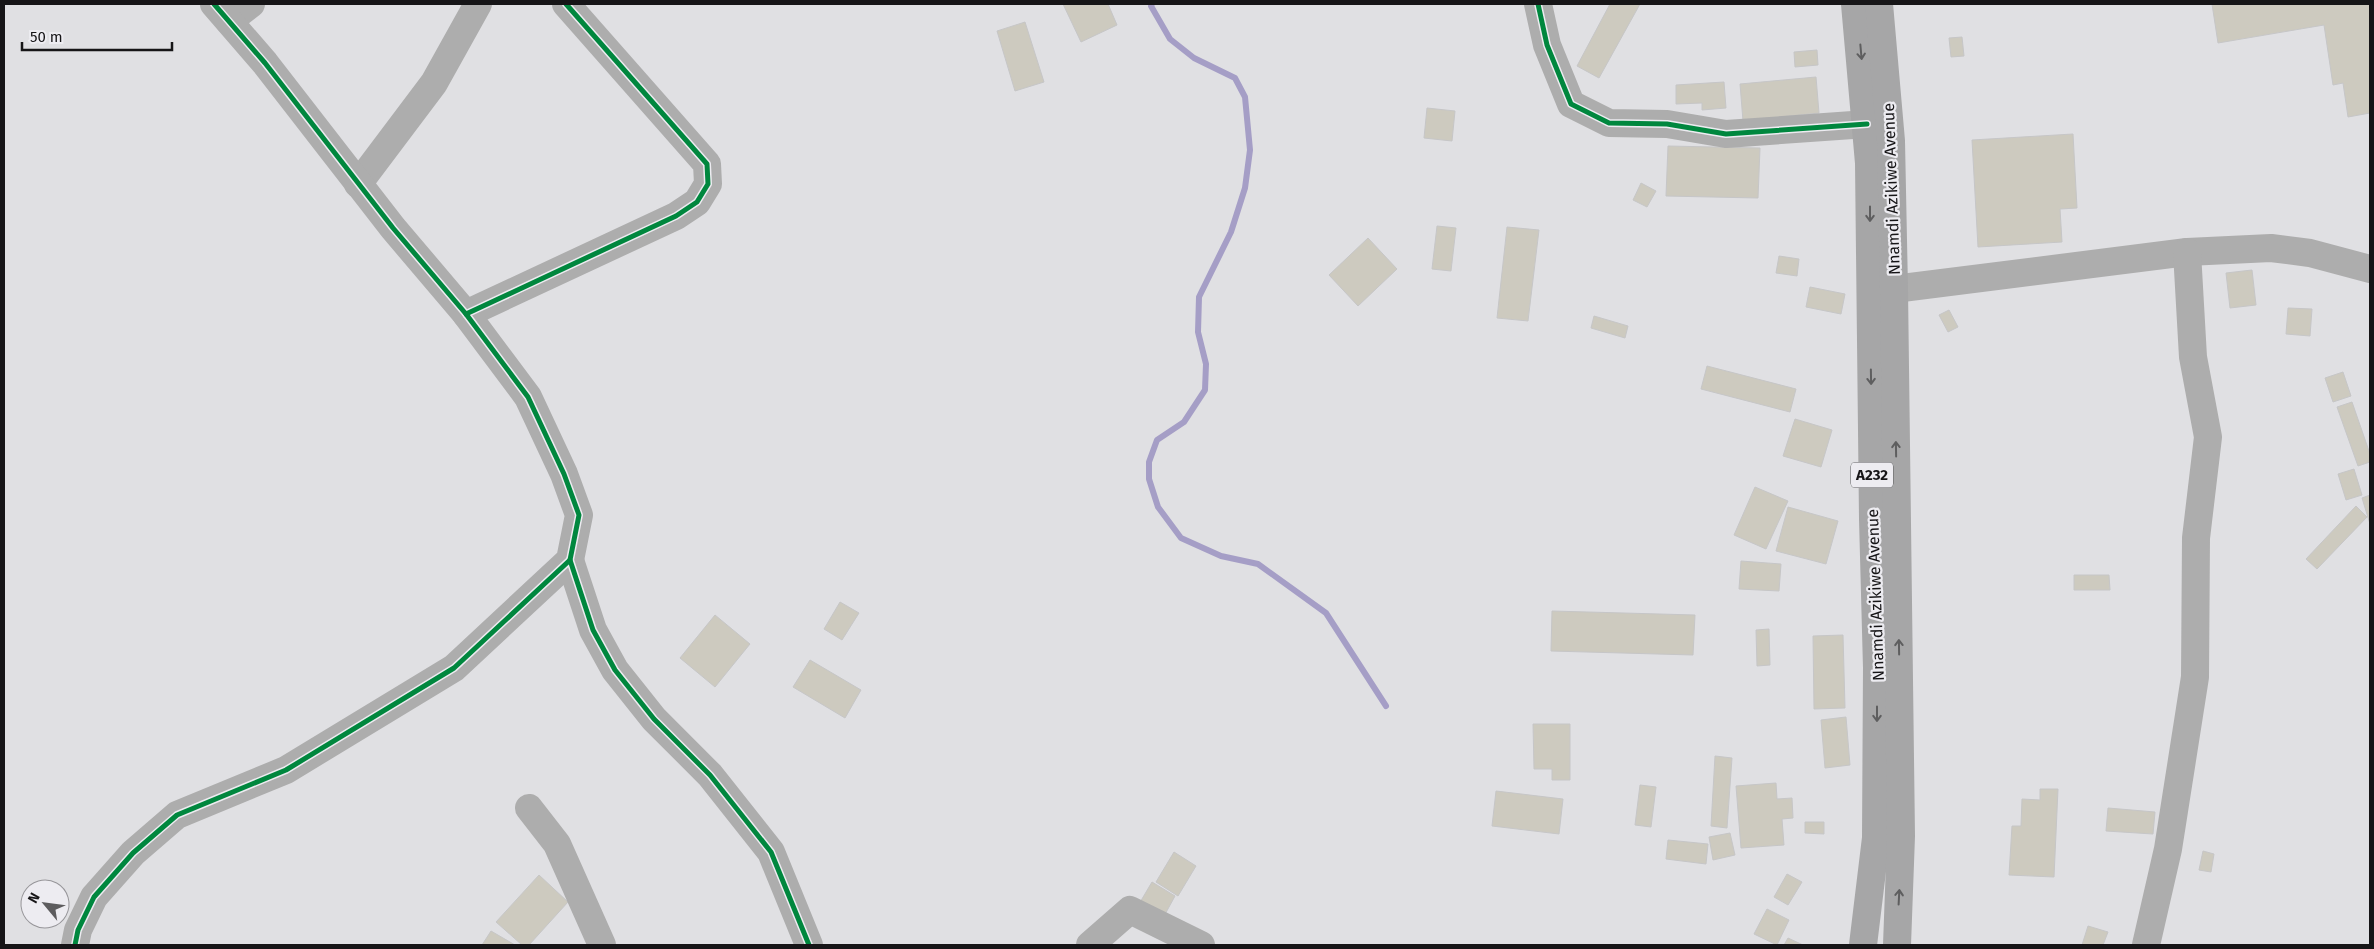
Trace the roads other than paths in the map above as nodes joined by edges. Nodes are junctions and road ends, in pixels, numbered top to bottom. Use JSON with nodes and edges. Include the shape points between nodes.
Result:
{"nodes":[{"id":1,"x":251,"y":4,"type":"edge"},
{"id":2,"x":478,"y":4,"type":"edge"},
{"id":3,"x":566,"y":4,"type":"edge"},
{"id":4,"x":1538,"y":4,"type":"edge"},
{"id":5,"x":1856,"y":4,"type":"edge"},
{"id":6,"x":1879,"y":4,"type":"edge"},
{"id":7,"x":221,"y":12,"type":"edge"},
{"id":8,"x":1867,"y":124,"type":"junction"},
{"id":9,"x":358,"y":184,"type":"junction"},
{"id":10,"x":2188,"y":252,"type":"junction"},
{"id":11,"x":2370,"y":269,"type":"edge"},
{"id":12,"x":1894,"y":290,"type":"junction"},
{"id":13,"x":466,"y":314,"type":"junction"},
{"id":14,"x":570,"y":560,"type":"junction"},
{"id":15,"x":529,"y":808,"type":"dead end"},
{"id":16,"x":75,"y":945,"type":"edge"},
{"id":17,"x":602,"y":945,"type":"edge"},
{"id":18,"x":809,"y":945,"type":"edge"},
{"id":19,"x":1090,"y":945,"type":"edge"},
{"id":20,"x":1201,"y":945,"type":"edge"},
{"id":21,"x":1863,"y":945,"type":"edge"},
{"id":22,"x":1897,"y":945,"type":"edge"},
{"id":23,"x":2146,"y":945,"type":"edge"}],
"edges":[{"from":1,"to":7,"type":"street"},
{"from":2,"to":9,"type":"street","via":[[434,83]]},
{"from":3,"to":13,"type":"street","via":[[707,164],[708,184],[697,202],[676,216]]},
{"from":4,"to":8,"type":"street","via":[[1547,45],[1571,104],[1609,123],[1667,124],[1726,134]]},
{"from":5,"to":8,"type":"main road","name":"Nnamdi Azikiwe Avenue","number":"A232","one_way":true},
{"from":6,"to":12,"type":"main road","name":"Nnamdi Azikiwe Avenue","number":"A232","via":[[1890,141]]},
{"from":7,"to":9,"type":"street","via":[[265,63]]},
{"from":8,"to":21,"type":"main road","name":"Nnamdi Azikiwe Avenue","number":"A232","one_way":true,"via":[[1872,519],[1878,668],[1876,838]]},
{"from":9,"to":13,"type":"street"},
{"from":10,"to":11,"type":"street","via":[[2271,248],[2310,253]]},
{"from":10,"to":12,"type":"street"},
{"from":10,"to":23,"type":"street","via":[[2193,357],[2208,437],[2196,538],[2195,677],[2168,849]]},
{"from":22,"to":12,"type":"main road","name":"Nnamdi Azikiwe Avenue","number":"A232","one_way":true,"via":[[1901,836]]},
{"from":13,"to":14,"type":"street","via":[[528,397],[564,474],[579,515]]},
{"from":14,"to":16,"type":"street","via":[[454,668],[286,770],[178,815],[133,853],[94,897],[78,930]]},
{"from":14,"to":18,"type":"street","via":[[593,630],[615,670],[654,719],[710,775],[771,852]]},
{"from":15,"to":17,"type":"street","via":[[557,844]]},
{"from":19,"to":20,"type":"street","via":[[1130,910]]}]}
